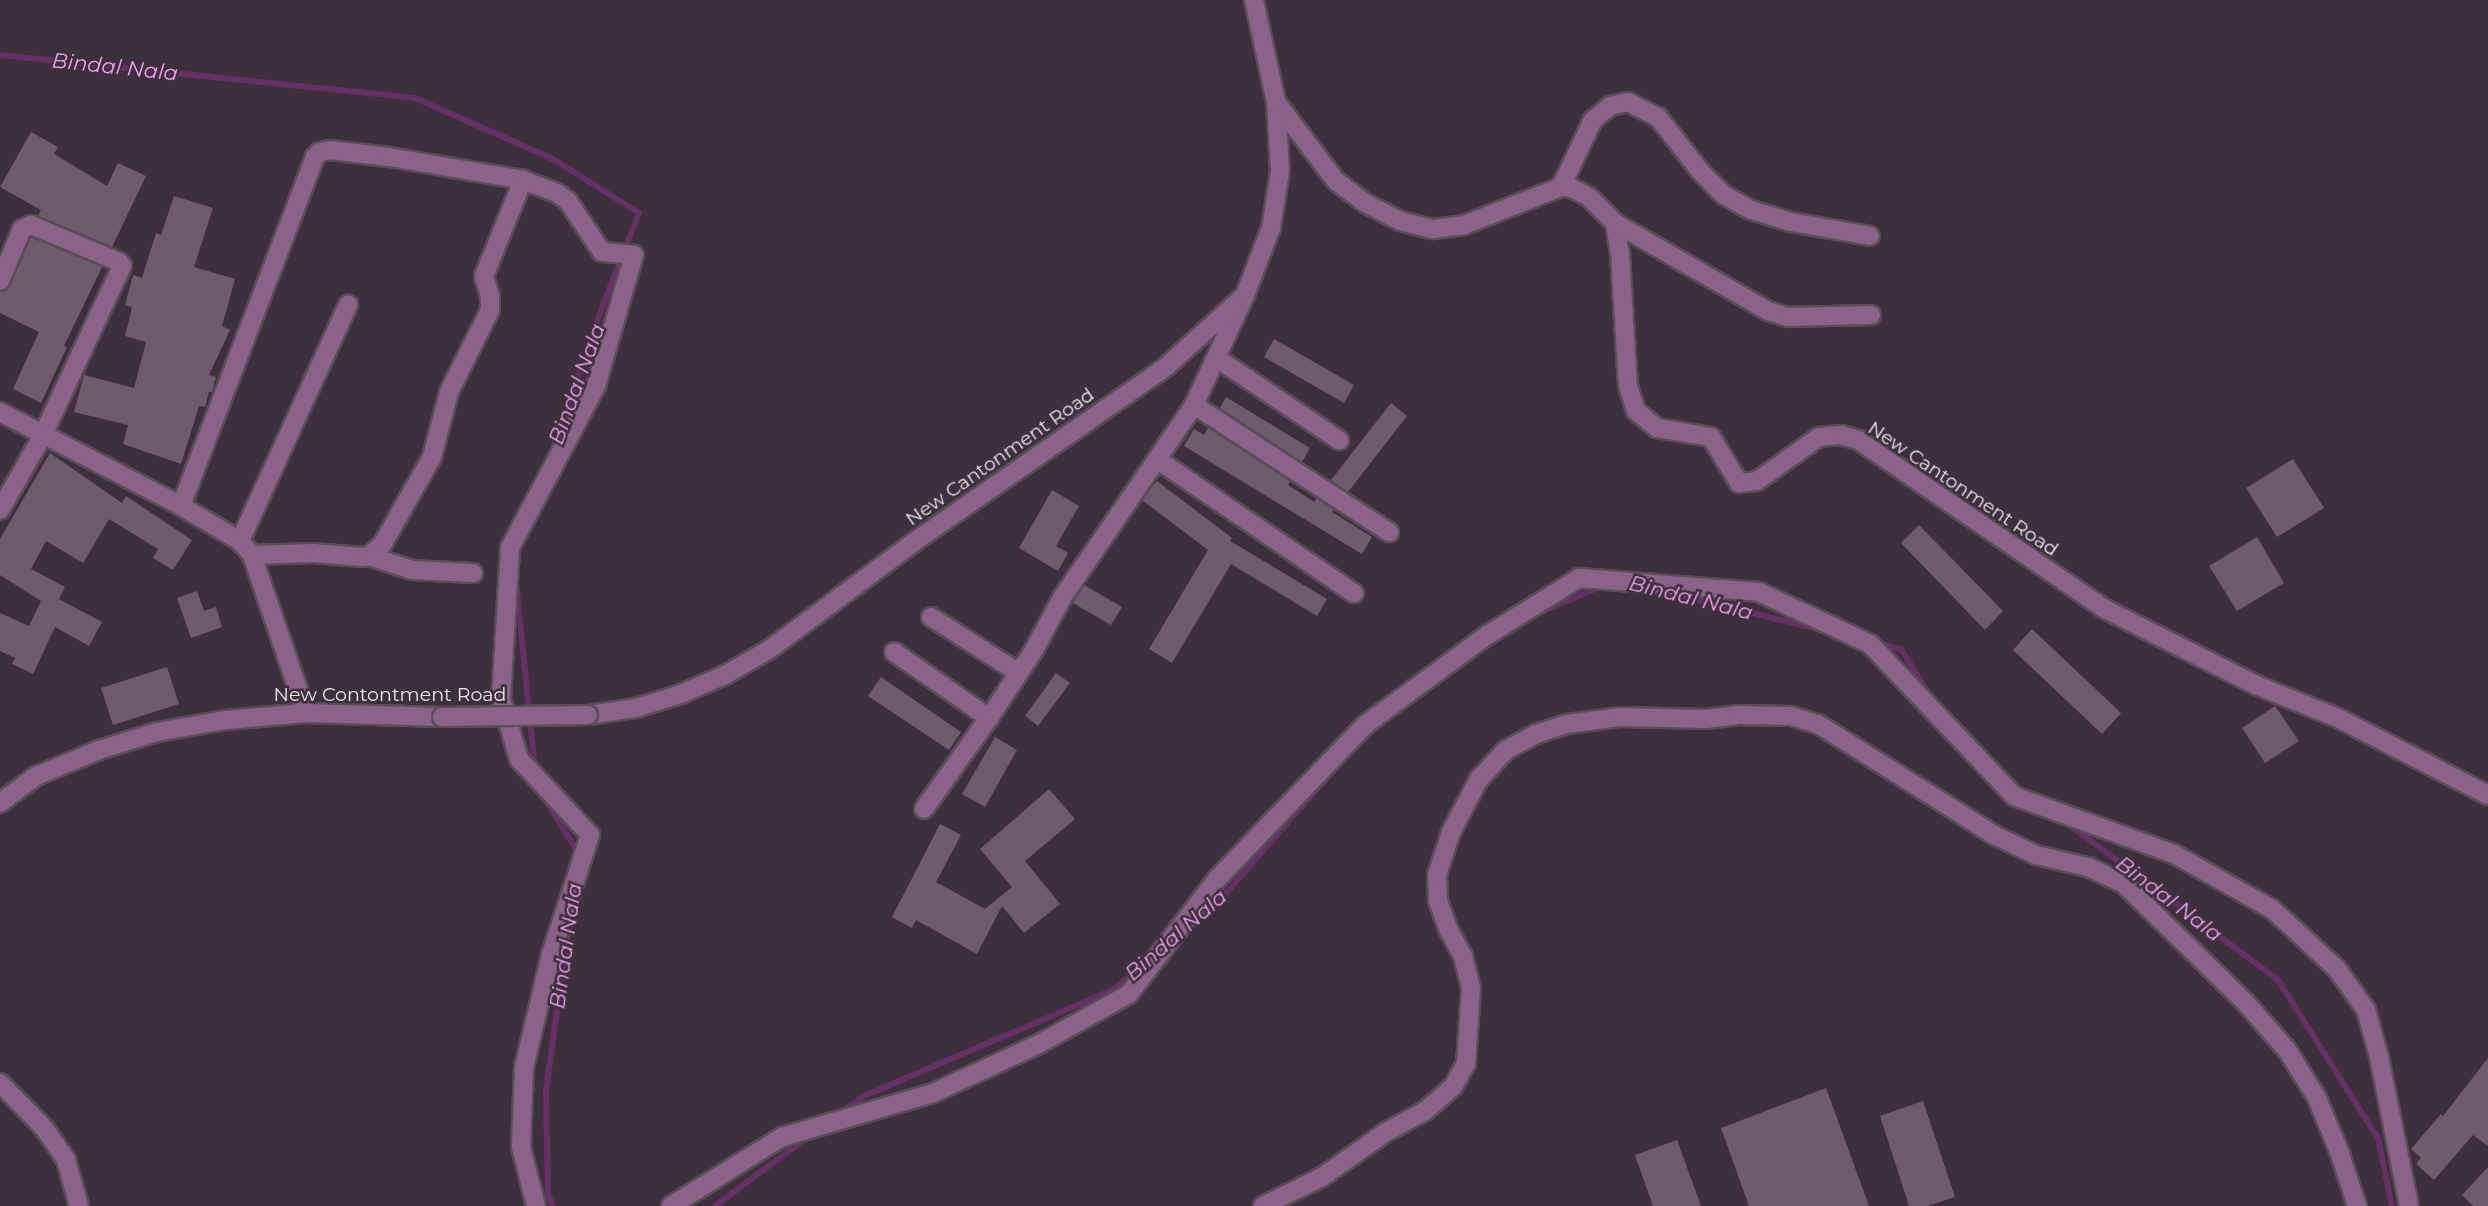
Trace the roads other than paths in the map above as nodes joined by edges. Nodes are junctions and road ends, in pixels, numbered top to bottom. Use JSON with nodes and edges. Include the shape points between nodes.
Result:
{"nodes":[{"id":1,"x":1254,"y":0,"type":"edge"},
{"id":2,"x":1276,"y":102,"type":"junction"},
{"id":3,"x":523,"y":180,"type":"junction"},
{"id":4,"x":1561,"y":187,"type":"junction"},
{"id":5,"x":1615,"y":223,"type":"junction"},
{"id":6,"x":1870,"y":236,"type":"dead end"},
{"id":7,"x":0,"y":281,"type":"edge"},
{"id":8,"x":1245,"y":295,"type":"junction"},
{"id":9,"x":348,"y":305,"type":"dead end"},
{"id":10,"x":1871,"y":315,"type":"dead end"},
{"id":11,"x":1218,"y":359,"type":"junction"},
{"id":12,"x":1194,"y":405,"type":"junction"},
{"id":13,"x":0,"y":412,"type":"edge"},
{"id":14,"x":43,"y":435,"type":"junction"},
{"id":15,"x":1339,"y":440,"type":"dead end"},
{"id":16,"x":1158,"y":460,"type":"junction"},
{"id":17,"x":181,"y":506,"type":"junction"},
{"id":18,"x":0,"y":510,"type":"edge"},
{"id":19,"x":1389,"y":532,"type":"dead end"},
{"id":20,"x":246,"y":548,"type":"junction"},
{"id":21,"x":369,"y":556,"type":"junction"},
{"id":22,"x":473,"y":573,"type":"dead end"},
{"id":23,"x":1354,"y":593,"type":"dead end"},
{"id":24,"x":931,"y":617,"type":"dead end"},
{"id":25,"x":894,"y":652,"type":"dead end"},
{"id":26,"x":1019,"y":673,"type":"junction"},
{"id":27,"x":306,"y":713,"type":"junction"},
{"id":28,"x":588,"y":715,"type":"joint"},
{"id":29,"x":989,"y":718,"type":"junction"},
{"id":30,"x":2488,"y":795,"type":"edge"},
{"id":31,"x":0,"y":803,"type":"edge"},
{"id":32,"x":924,"y":810,"type":"dead end"},
{"id":33,"x":0,"y":1083,"type":"edge"},
{"id":34,"x":79,"y":1206,"type":"edge"},
{"id":35,"x":536,"y":1206,"type":"edge"},
{"id":36,"x":671,"y":1206,"type":"edge"},
{"id":37,"x":1263,"y":1206,"type":"edge"},
{"id":38,"x":2357,"y":1206,"type":"edge"},
{"id":39,"x":2409,"y":1206,"type":"edge"}],
"edges":[{"from":1,"to":2,"type":"street","name":"New Cantonment Road"},
{"from":2,"to":4,"type":"street","name":"New Cantonment Road","via":[[1336,181],[1400,221],[1433,229],[1464,225]]},
{"from":2,"to":8,"type":"street","name":"New Cantonment Road","via":[[1280,171],[1271,228]]},
{"from":3,"to":17,"type":"street","via":[[388,157],[330,150],[316,154]]},
{"from":3,"to":21,"type":"street","via":[[484,275],[490,310],[449,392],[432,457],[382,545]]},
{"from":3,"to":35,"type":"street","via":[[568,201],[602,252],[635,255],[596,386],[510,548],[501,699],[519,759],[590,835],[551,954],[524,1067],[521,1147]]},
{"from":4,"to":5,"type":"street","via":[[1589,197]]},
{"from":4,"to":6,"type":"street","via":[[1593,120],[1610,106],[1628,103],[1658,117],[1700,171],[1724,195],[1751,210]]},
{"from":5,"to":10,"type":"street","via":[[1768,312],[1788,317]]},
{"from":5,"to":30,"type":"street","name":"New Cantonment Road","via":[[1628,386],[1636,411],[1657,428],[1711,437],[1739,483],[1757,481],[1819,437],[1841,435],[1858,440],[2103,608],[2256,685],[2340,719]]},
{"from":7,"to":14,"type":"street","via":[[22,229],[31,225],[121,264]]},
{"from":8,"to":11,"type":"street"},
{"from":8,"to":28,"type":"street","name":"New Cantonment Road","via":[[1167,366],[914,542],[771,649],[681,694],[636,708]]},
{"from":9,"to":20,"type":"street"},
{"from":11,"to":12,"type":"street"},
{"from":11,"to":15,"type":"street"},
{"from":12,"to":16,"type":"street"},
{"from":12,"to":19,"type":"street"},
{"from":13,"to":14,"type":"street"},
{"from":14,"to":17,"type":"street"},
{"from":14,"to":18,"type":"street"},
{"from":16,"to":23,"type":"street"},
{"from":16,"to":26,"type":"street","via":[[1062,598]]},
{"from":17,"to":20,"type":"street"},
{"from":20,"to":21,"type":"street"},
{"from":20,"to":27,"type":"street"},
{"from":21,"to":22,"type":"street","via":[[412,570]]},
{"from":24,"to":26,"type":"street"},
{"from":25,"to":29,"type":"street"},
{"from":26,"to":29,"type":"street"},
{"from":27,"to":28,"type":"street","name":"New Contontment Road","bridge":true},
{"from":27,"to":31,"type":"street","name":"New Contontment Road","via":[[157,732],[36,776]]},
{"from":29,"to":32,"type":"street"},
{"from":33,"to":34,"type":"street","via":[[44,1128],[66,1160]]},
{"from":36,"to":39,"type":"street","via":[[782,1137],[933,1093],[1039,1044],[1129,994],[1217,879],[1365,725],[1486,636],[1579,578],[1759,592],[1858,638],[1870,644],[2014,796],[2174,854],[2272,909],[2337,969],[2366,1010]]},
{"from":37,"to":38,"type":"street","via":[[1322,1177],[1425,1111],[1453,1087],[1466,1064],[1471,988],[1463,956],[1448,931],[1438,900],[1437,875],[1451,832],[1479,779],[1506,750],[1567,724],[1620,716],[1706,719],[1737,715],[1791,716],[1818,724],[1994,835],[2036,855],[2088,867],[2123,883],[2246,1003],[2287,1050],[2316,1096]]}]}
